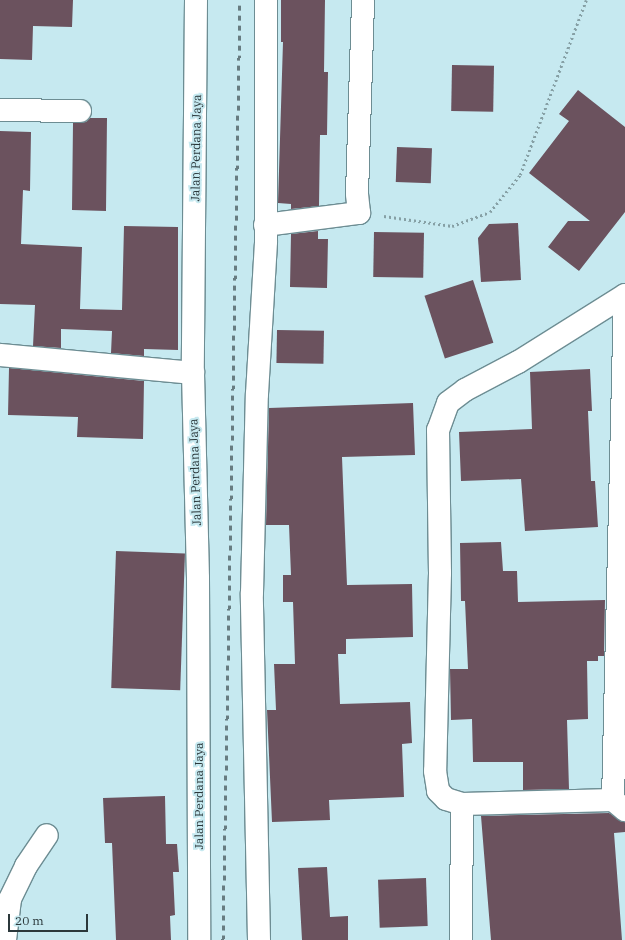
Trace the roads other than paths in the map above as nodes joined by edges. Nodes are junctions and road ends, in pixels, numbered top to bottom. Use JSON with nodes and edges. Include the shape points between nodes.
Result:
{"nodes":[{"id":1,"x":266,"y":0,"type":"edge"},
{"id":2,"x":363,"y":0,"type":"edge"},
{"id":3,"x":197,"y":2,"type":"edge"},
{"id":4,"x":0,"y":110,"type":"edge"},
{"id":5,"x":80,"y":111,"type":"dead end"},
{"id":6,"x":265,"y":225,"type":"junction"},
{"id":7,"x":625,"y":295,"type":"edge"},
{"id":8,"x":0,"y":355,"type":"edge"},
{"id":9,"x":193,"y":374,"type":"junction"},
{"id":10,"x":462,"y":804,"type":"junction"},
{"id":11,"x":619,"y":805,"type":"edge"},
{"id":12,"x":47,"y":835,"type":"dead end"},
{"id":13,"x":5,"y":940,"type":"edge"},
{"id":14,"x":199,"y":940,"type":"edge"},
{"id":15,"x":259,"y":940,"type":"edge"},
{"id":16,"x":461,"y":940,"type":"edge"}],
"edges":[{"from":1,"to":6,"type":"street"},
{"from":2,"to":6,"type":"street","via":[[357,194],[359,213]]},
{"from":3,"to":9,"type":"street","name":"Jalan Perdana Jaya"},
{"from":4,"to":5,"type":"street"},
{"from":6,"to":15,"type":"street","via":[[257,394],[252,593]]},
{"from":7,"to":10,"type":"street","via":[[518,362],[465,390],[448,403],[438,430],[440,573],[435,771],[438,791],[446,799]]},
{"from":7,"to":11,"type":"street"},
{"from":8,"to":9,"type":"street"},
{"from":9,"to":14,"type":"street","name":"Jalan Perdana Jaya","via":[[198,578]]},
{"from":10,"to":11,"type":"street"},
{"from":10,"to":16,"type":"street"},
{"from":12,"to":13,"type":"street","via":[[26,866],[10,898]]}]}
